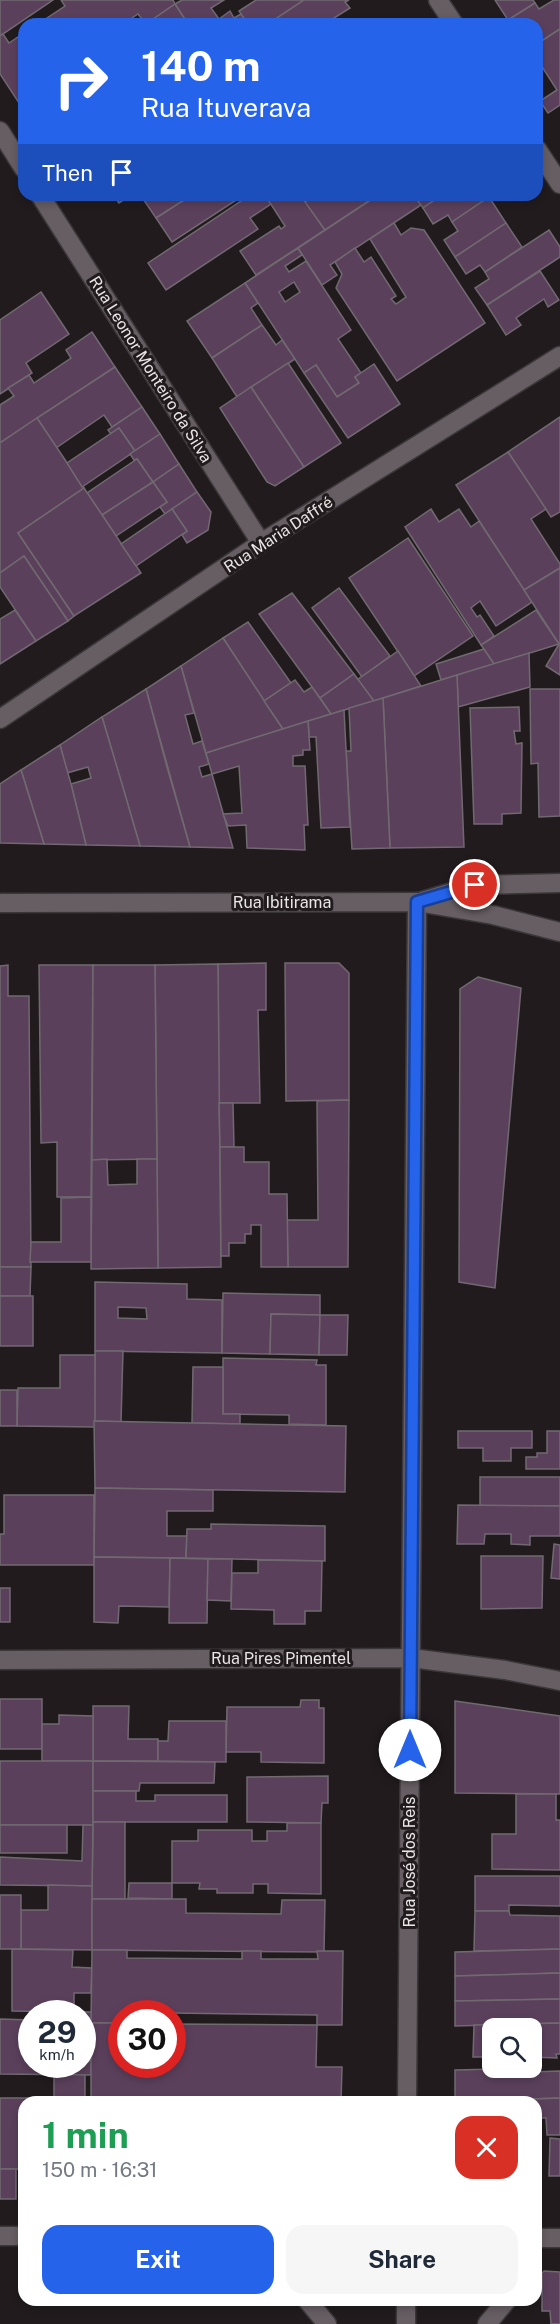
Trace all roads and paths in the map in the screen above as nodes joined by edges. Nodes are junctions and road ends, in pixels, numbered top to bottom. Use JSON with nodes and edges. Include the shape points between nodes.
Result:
{"nodes":[{"id":1,"x":438,"y":0,"type":"edge"},
{"id":2,"x":450,"y":18,"type":"edge"},
{"id":3,"x":0,"y":131,"type":"edge"},
{"id":4,"x":543,"y":158,"type":"edge"},
{"id":5,"x":18,"y":160,"type":"edge"},
{"id":6,"x":560,"y":184,"type":"edge"},
{"id":7,"x":44,"y":201,"type":"edge"},
{"id":8,"x":560,"y":356,"type":"edge"},
{"id":9,"x":261,"y":543,"type":"junction"},
{"id":10,"x":0,"y":719,"type":"edge"},
{"id":11,"x":560,"y":884,"type":"edge"},
{"id":12,"x":417,"y":902,"type":"junction"},
{"id":13,"x":0,"y":903,"type":"edge"},
{"id":14,"x":560,"y":932,"type":"edge"},
{"id":15,"x":411,"y":1658,"type":"junction"},
{"id":16,"x":0,"y":1660,"type":"edge"},
{"id":17,"x":560,"y":1681,"type":"edge"},
{"id":18,"x":407,"y":2096,"type":"edge"},
{"id":19,"x":0,"y":2236,"type":"edge"},
{"id":20,"x":18,"y":2236,"type":"edge"},
{"id":21,"x":542,"y":2238,"type":"edge"},
{"id":22,"x":560,"y":2238,"type":"edge"},
{"id":23,"x":312,"y":2306,"type":"edge"},
{"id":24,"x":406,"y":2306,"type":"edge"},
{"id":25,"x":502,"y":2306,"type":"edge"},
{"id":26,"x":327,"y":2324,"type":"edge"},
{"id":27,"x":406,"y":2324,"type":"edge"},
{"id":28,"x":487,"y":2324,"type":"edge"}],
"edges":[{"from":1,"to":2,"type":"street"},
{"from":3,"to":5,"type":"street"},
{"from":4,"to":6,"type":"street"},
{"from":7,"to":9,"type":"street","name":"Rua Leonor Monteiro da Silva"},
{"from":8,"to":9,"type":"street","name":"Rua Maria Daffré"},
{"from":9,"to":10,"type":"street","name":"Rua Maria Daffré"},
{"from":11,"to":12,"type":"street","via":[[475,885]]},
{"from":12,"to":13,"type":"street","name":"Rua Ibitirama"},
{"from":12,"to":14,"type":"street","name":"Rua Ibitirama"},
{"from":12,"to":15,"type":"street","name":"Rua José dos Reis"},
{"from":15,"to":16,"type":"street","name":"Rua Pires Pimentel"},
{"from":15,"to":17,"type":"street","name":"Rua Pires Pimentel"},
{"from":15,"to":18,"type":"street","name":"Rua José dos Reis"},
{"from":19,"to":20,"type":"street"},
{"from":21,"to":22,"type":"street"},
{"from":23,"to":26,"type":"street"},
{"from":24,"to":27,"type":"street"},
{"from":25,"to":28,"type":"street"}]}
